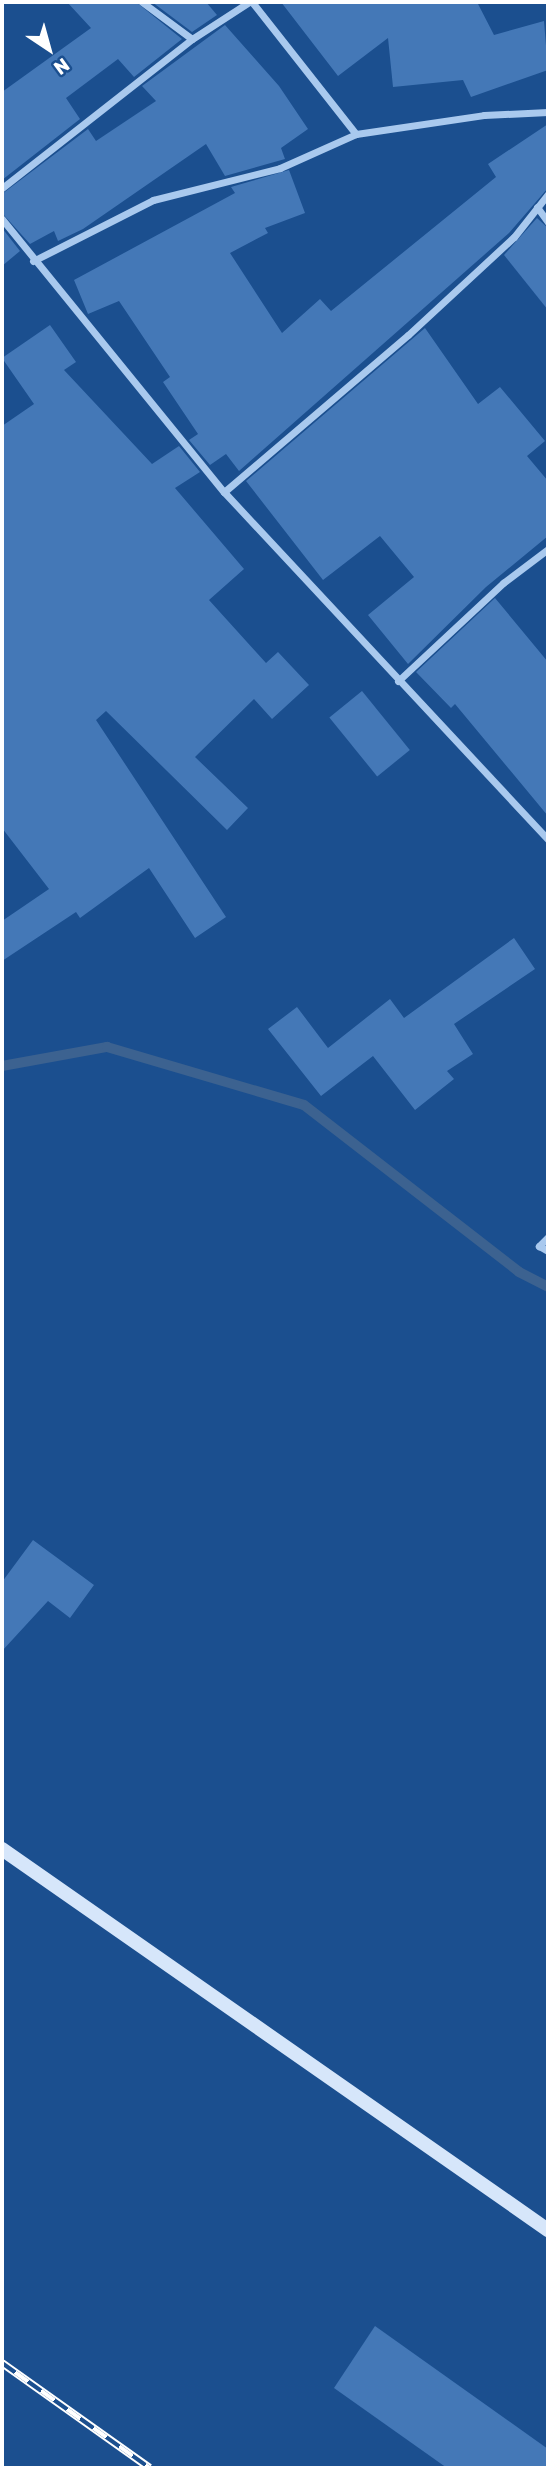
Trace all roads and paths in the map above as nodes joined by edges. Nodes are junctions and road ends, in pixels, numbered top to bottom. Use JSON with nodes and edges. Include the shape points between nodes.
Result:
{"nodes":[{"id":1,"x":142,"y":2,"type":"edge"},
{"id":2,"x":251,"y":2,"type":"edge"},
{"id":3,"x":192,"y":38,"type":"junction"},
{"id":4,"x":548,"y":112,"type":"edge"},
{"id":5,"x":356,"y":134,"type":"junction"},
{"id":6,"x":2,"y":188,"type":"edge"},
{"id":7,"x":548,"y":194,"type":"edge"},
{"id":8,"x":537,"y":207,"type":"junction"},
{"id":9,"x":2,"y":219,"type":"edge"},
{"id":10,"x":548,"y":222,"type":"edge"},
{"id":11,"x":33,"y":261,"type":"junction"},
{"id":12,"x":224,"y":492,"type":"junction"},
{"id":13,"x":548,"y":549,"type":"edge"},
{"id":14,"x":398,"y":681,"type":"junction"},
{"id":15,"x":548,"y":840,"type":"edge"},
{"id":16,"x":548,"y":1237,"type":"edge"},
{"id":17,"x":548,"y":1251,"type":"edge"},
{"id":18,"x":2,"y":1849,"type":"edge"},
{"id":19,"x":548,"y":2230,"type":"edge"}],
"edges":[{"from":1,"to":3,"type":"street"},
{"from":2,"to":3,"type":"street"},
{"from":2,"to":5,"type":"street"},
{"from":3,"to":6,"type":"street"},
{"from":4,"to":5,"type":"street","via":[[484,115]]},
{"from":5,"to":11,"type":"street","via":[[280,168],[153,200]]},
{"from":7,"to":8,"type":"street"},
{"from":8,"to":10,"type":"street"},
{"from":8,"to":12,"type":"street","via":[[514,237],[408,335]]},
{"from":9,"to":11,"type":"street"},
{"from":11,"to":12,"type":"street"},
{"from":12,"to":14,"type":"street"},
{"from":13,"to":14,"type":"street","via":[[503,583]]},
{"from":14,"to":15,"type":"street"},
{"from":16,"to":17,"type":"street","via":[[539,1246]]},
{"from":18,"to":19,"type":"street"}]}
